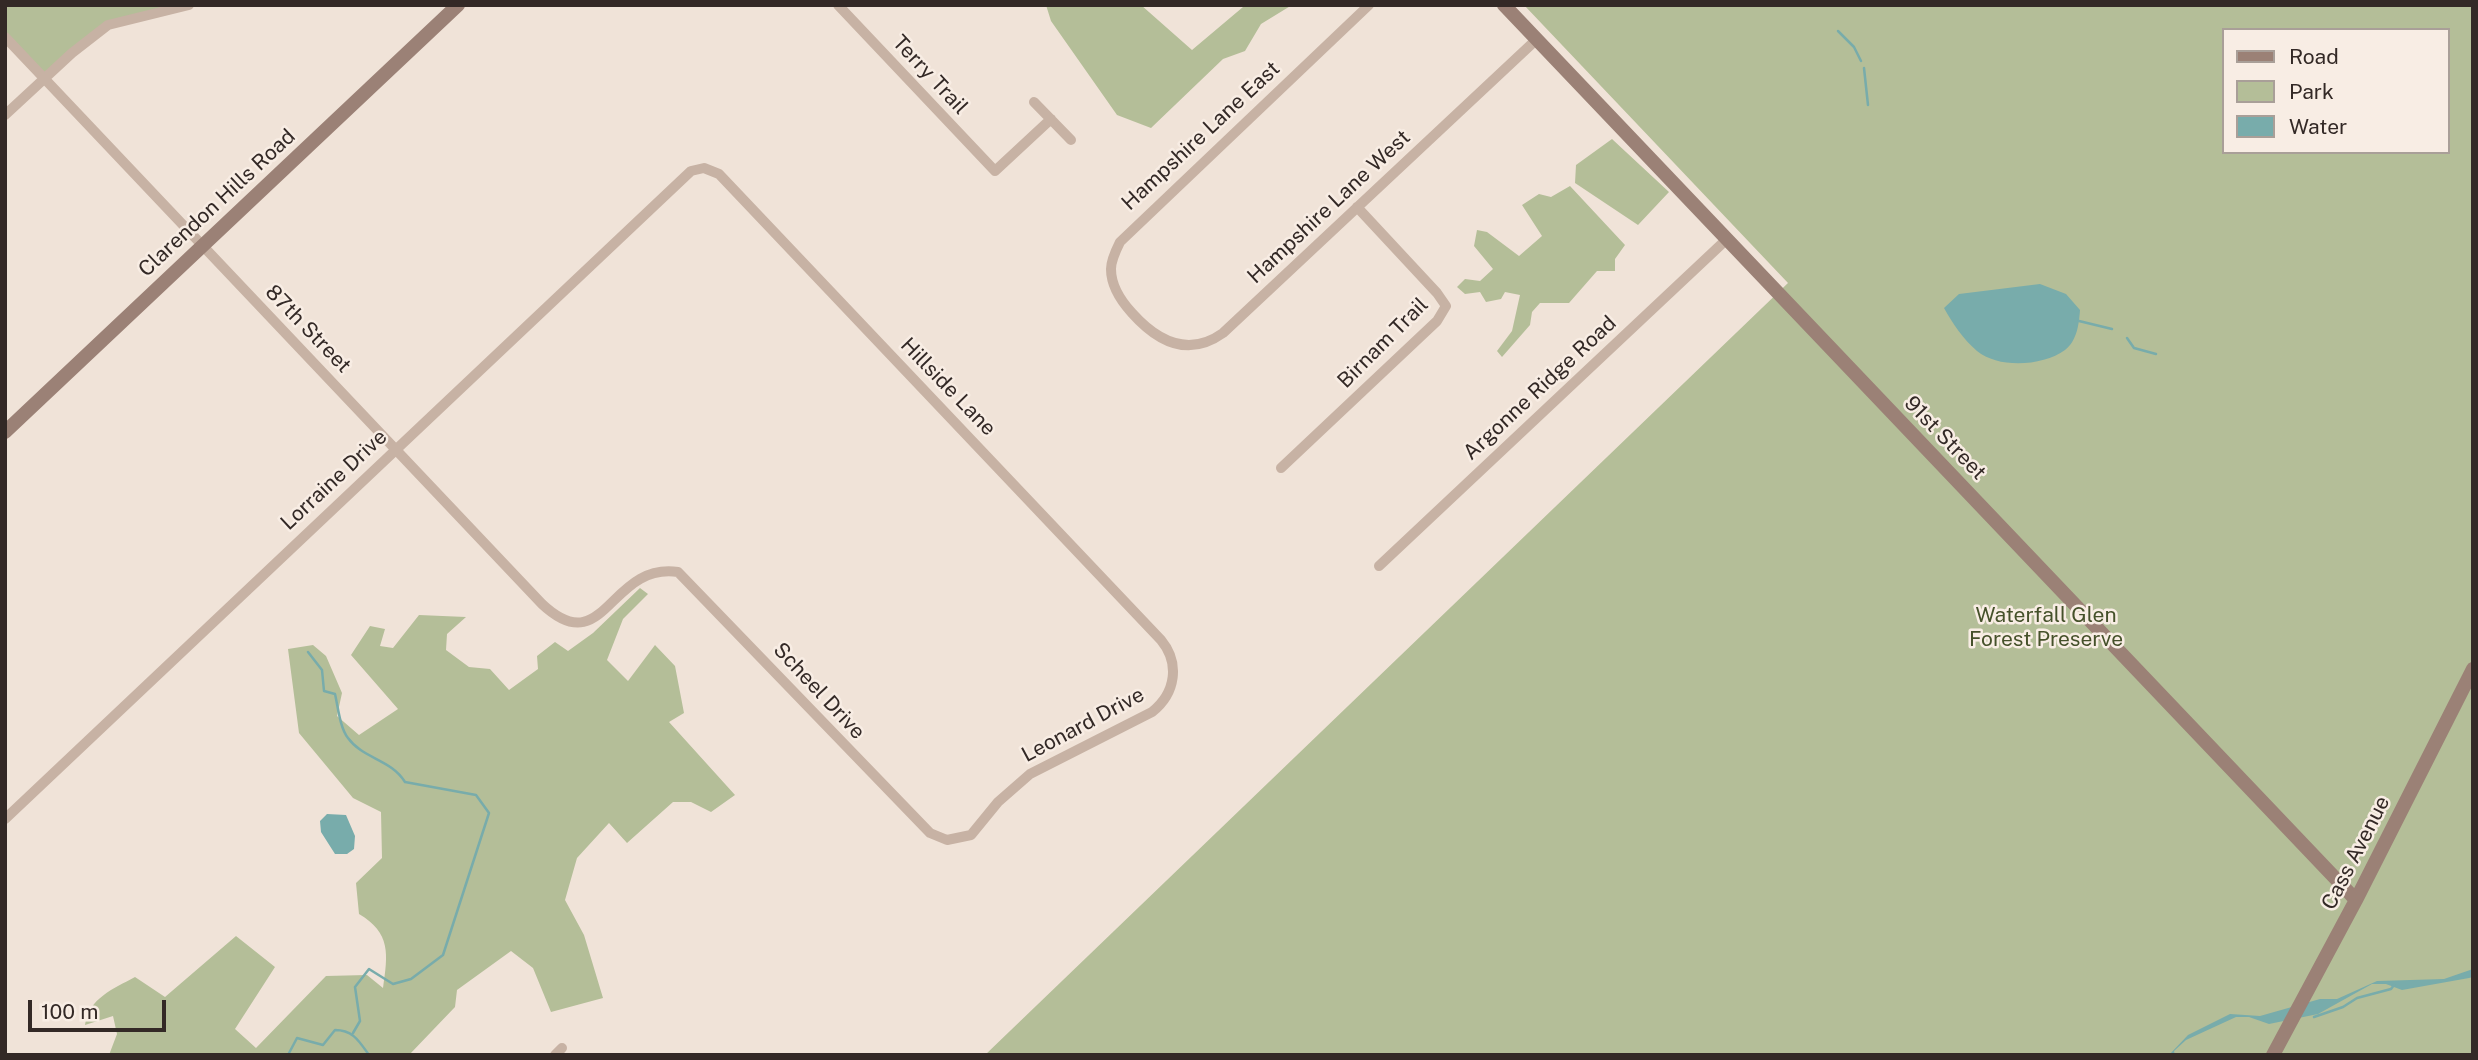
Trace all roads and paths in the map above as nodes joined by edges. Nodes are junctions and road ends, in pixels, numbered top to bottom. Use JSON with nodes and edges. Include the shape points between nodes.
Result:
{"nodes":[{"id":1,"x":189,"y":5,"type":"edge"},
{"id":2,"x":458,"y":5,"type":"edge"},
{"id":3,"x":838,"y":5,"type":"edge"},
{"id":4,"x":1369,"y":5,"type":"edge"},
{"id":5,"x":1504,"y":5,"type":"edge"},
{"id":6,"x":5,"y":37,"type":"edge"},
{"id":7,"x":1536,"y":39,"type":"junction"},
{"id":8,"x":45,"y":78,"type":"junction"},
{"id":9,"x":1034,"y":102,"type":"dead end"},
{"id":10,"x":5,"y":115,"type":"edge"},
{"id":11,"x":1051,"y":119,"type":"junction"},
{"id":12,"x":1071,"y":140,"type":"dead end"},
{"id":13,"x":691,"y":171,"type":"joint"},
{"id":14,"x":1357,"y":207,"type":"junction"},
{"id":15,"x":1727,"y":239,"type":"junction"},
{"id":16,"x":202,"y":247,"type":"junction"},
{"id":17,"x":1134,"y":315,"type":"joint"},
{"id":18,"x":5,"y":432,"type":"edge"},
{"id":19,"x":395,"y":449,"type":"junction"},
{"id":20,"x":1281,"y":468,"type":"dead end"},
{"id":21,"x":1379,"y":566,"type":"dead end"},
{"id":22,"x":663,"y":570,"type":"joint"},
{"id":23,"x":1168,"y":649,"type":"joint"},
{"id":24,"x":2473,"y":669,"type":"edge"},
{"id":25,"x":5,"y":819,"type":"edge"},
{"id":26,"x":947,"y":840,"type":"joint"},
{"id":27,"x":2356,"y":900,"type":"junction"},
{"id":28,"x":2273,"y":1055,"type":"edge"}],
"edges":[{"from":1,"to":8,"type":"street","via":[[108,25]]},
{"from":2,"to":16,"type":"main road","name":"Clarendon Hills Road"},
{"from":3,"to":11,"type":"street","name":"Terry Trail","via":[[995,171]]},
{"from":4,"to":17,"type":"street","name":"Hampshire Lane East","via":[[1124,235],[1111,268],[1118,295]]},
{"from":5,"to":7,"type":"main road","name":"91st Street"},
{"from":6,"to":8,"type":"street","name":"87th Street"},
{"from":7,"to":14,"type":"street","name":"Hampshire Lane West"},
{"from":7,"to":15,"type":"main road","name":"91st Street"},
{"from":8,"to":10,"type":"street"},
{"from":8,"to":16,"type":"street","name":"87th Street"},
{"from":9,"to":11,"type":"street"},
{"from":11,"to":12,"type":"street"},
{"from":13,"to":19,"type":"street","name":"Lorraine Drive"},
{"from":13,"to":23,"type":"street","name":"Hillside Lane","via":[[705,168],[719,174]]},
{"from":14,"to":17,"type":"street","name":"Hampshire Lane West","via":[[1210,341],[1184,346],[1166,341]]},
{"from":14,"to":20,"type":"street","name":"Birnam Trail","via":[[1446,306],[1437,321]]},
{"from":15,"to":21,"type":"street","name":"Argonne Ridge Road"},
{"from":15,"to":27,"type":"main road","name":"91st Street"},
{"from":16,"to":18,"type":"main road","name":"Clarendon Hills Road"},
{"from":16,"to":19,"type":"street","name":"87th Street"},
{"from":19,"to":22,"type":"street","name":"87th Street","via":[[557,618],[573,625],[594,619],[638,578]]},
{"from":19,"to":25,"type":"street","name":"Lorraine Drive"},
{"from":22,"to":26,"type":"street","name":"Scheel Drive","via":[[678,572],[689,582],[914,819]]},
{"from":23,"to":26,"type":"street","name":"Leonard Drive","via":[[1174,675],[1158,707],[1030,774],[998,802],[975,832]]},
{"from":24,"to":27,"type":"main road","name":"Cass Avenue"},
{"from":27,"to":28,"type":"main road","name":"Cass Avenue"}]}
